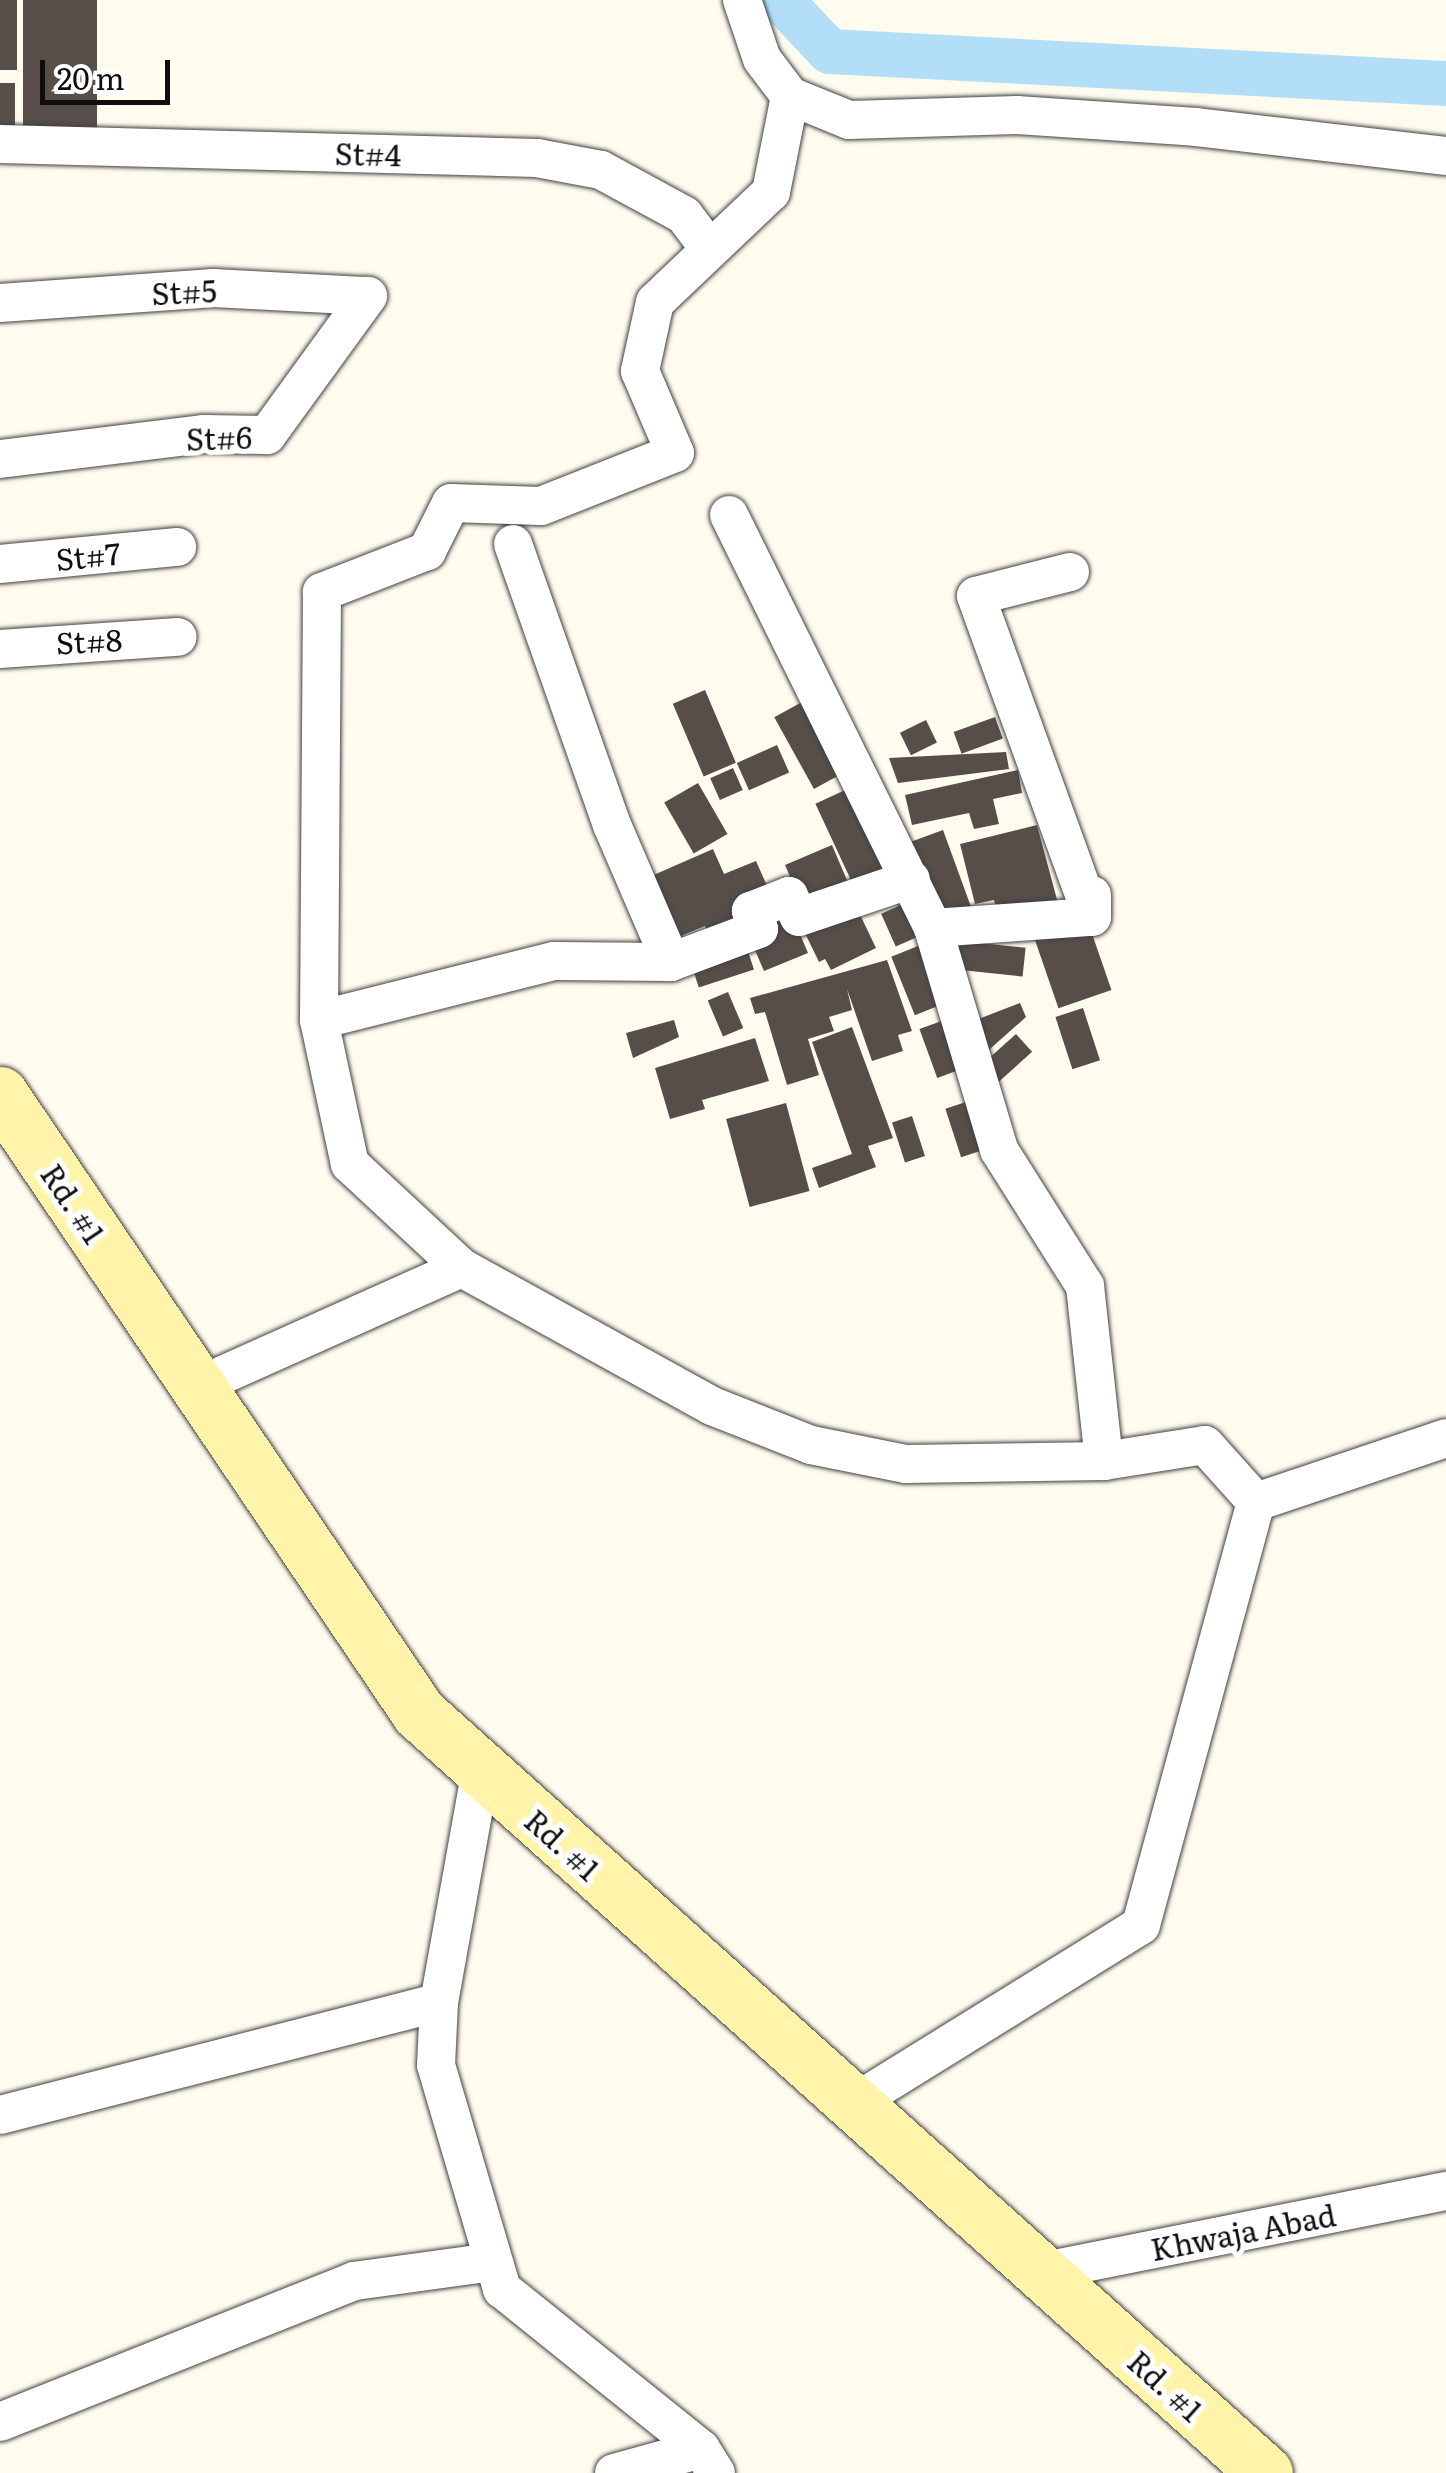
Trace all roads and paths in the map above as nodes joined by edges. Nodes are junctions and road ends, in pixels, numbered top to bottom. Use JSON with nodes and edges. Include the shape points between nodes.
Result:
{"nodes":[{"id":1,"x":742,"y":0,"type":"edge"},
{"id":2,"x":790,"y":96,"type":"junction"},
{"id":3,"x":0,"y":144,"type":"edge"},
{"id":4,"x":1446,"y":156,"type":"edge"},
{"id":5,"x":708,"y":247,"type":"junction"},
{"id":6,"x":368,"y":296,"type":"joint"},
{"id":7,"x":0,"y":303,"type":"edge"},
{"id":8,"x":0,"y":459,"type":"edge"},
{"id":9,"x":730,"y":516,"type":"dead end"},
{"id":10,"x":513,"y":544,"type":"dead end"},
{"id":11,"x":177,"y":546,"type":"dead end"},
{"id":12,"x":0,"y":564,"type":"edge"},
{"id":13,"x":1070,"y":572,"type":"dead end"},
{"id":14,"x":178,"y":637,"type":"dead end"},
{"id":15,"x":0,"y":648,"type":"edge"},
{"id":16,"x":1091,"y":869,"type":"dead end"},
{"id":17,"x":911,"y":879,"type":"junction"},
{"id":18,"x":1092,"y":917,"type":"junction"},
{"id":19,"x":933,"y":928,"type":"junction"},
{"id":20,"x":671,"y":962,"type":"junction"},
{"id":21,"x":318,"y":1020,"type":"junction"},
{"id":22,"x":0,"y":1094,"type":"edge"},
{"id":23,"x":462,"y":1268,"type":"junction"},
{"id":24,"x":198,"y":1386,"type":"junction"},
{"id":25,"x":1446,"y":1438,"type":"edge"},
{"id":26,"x":1104,"y":1461,"type":"junction"},
{"id":27,"x":1256,"y":1502,"type":"junction"},
{"id":28,"x":481,"y":1769,"type":"junction"},
{"id":29,"x":439,"y":2002,"type":"junction"},
{"id":30,"x":850,"y":2105,"type":"junction"},
{"id":31,"x":0,"y":2115,"type":"edge"},
{"id":32,"x":1446,"y":2190,"type":"edge"},
{"id":33,"x":494,"y":2262,"type":"junction"},
{"id":34,"x":1040,"y":2272,"type":"junction"},
{"id":35,"x":0,"y":2422,"type":"edge"},
{"id":36,"x":708,"y":2461,"type":"edge"},
{"id":37,"x":614,"y":2473,"type":"edge"},
{"id":38,"x":1265,"y":2473,"type":"edge"}],
"edges":[{"from":1,"to":2,"type":"street","via":[[762,58]]},
{"from":2,"to":4,"type":"street","via":[[849,120],[1017,115],[1196,127]]},
{"from":2,"to":5,"type":"street","via":[[771,192]]},
{"from":3,"to":5,"type":"street","name":"St#4","via":[[537,158],[601,170],[684,215]]},
{"from":5,"to":21,"type":"street","via":[[655,302],[640,371],[674,453],[540,506],[451,504],[426,550],[322,592]]},
{"from":6,"to":7,"type":"street","name":"St#5","via":[[214,288]]},
{"from":6,"to":8,"type":"street","name":"St#6","via":[[267,435],[204,434]]},
{"from":9,"to":17,"type":"street"},
{"from":10,"to":20,"type":"street","via":[[612,825]]},
{"from":11,"to":12,"type":"street","name":"St#7"},
{"from":13,"to":18,"type":"street","via":[[976,596]]},
{"from":14,"to":15,"type":"street","name":"St#8"},
{"from":16,"to":18,"type":"street"},
{"from":17,"to":19,"type":"street"},
{"from":17,"to":20,"type":"street","via":[[799,917],[790,896],[751,912],[759,930]]},
{"from":18,"to":19,"type":"street"},
{"from":19,"to":26,"type":"street","via":[[999,1150],[1085,1286]]},
{"from":20,"to":21,"type":"street","via":[[554,961]]},
{"from":21,"to":23,"type":"street","via":[[350,1164]]},
{"from":22,"to":24,"type":"main road","name":"Rd. #1"},
{"from":23,"to":24,"type":"street"},
{"from":23,"to":26,"type":"street","via":[[712,1406],[811,1445],[906,1464]]},
{"from":24,"to":28,"type":"main road","name":"Rd. #1","via":[[419,1712]]},
{"from":25,"to":27,"type":"street"},
{"from":26,"to":27,"type":"street","via":[[1206,1445]]},
{"from":27,"to":30,"type":"street","via":[[1141,1925]]},
{"from":28,"to":29,"type":"street"},
{"from":28,"to":30,"type":"main road","name":"Rd. #1"},
{"from":29,"to":31,"type":"street"},
{"from":29,"to":33,"type":"street","via":[[436,2065]]},
{"from":30,"to":34,"type":"main road","name":"Rd. #1"},
{"from":32,"to":34,"type":"street","name":"Khwaja Abad"},
{"from":33,"to":35,"type":"street","via":[[354,2280]]},
{"from":33,"to":36,"type":"street","via":[[502,2288]]},
{"from":34,"to":38,"type":"main road","name":"Rd. #1"},
{"from":36,"to":37,"type":"street"}]}
